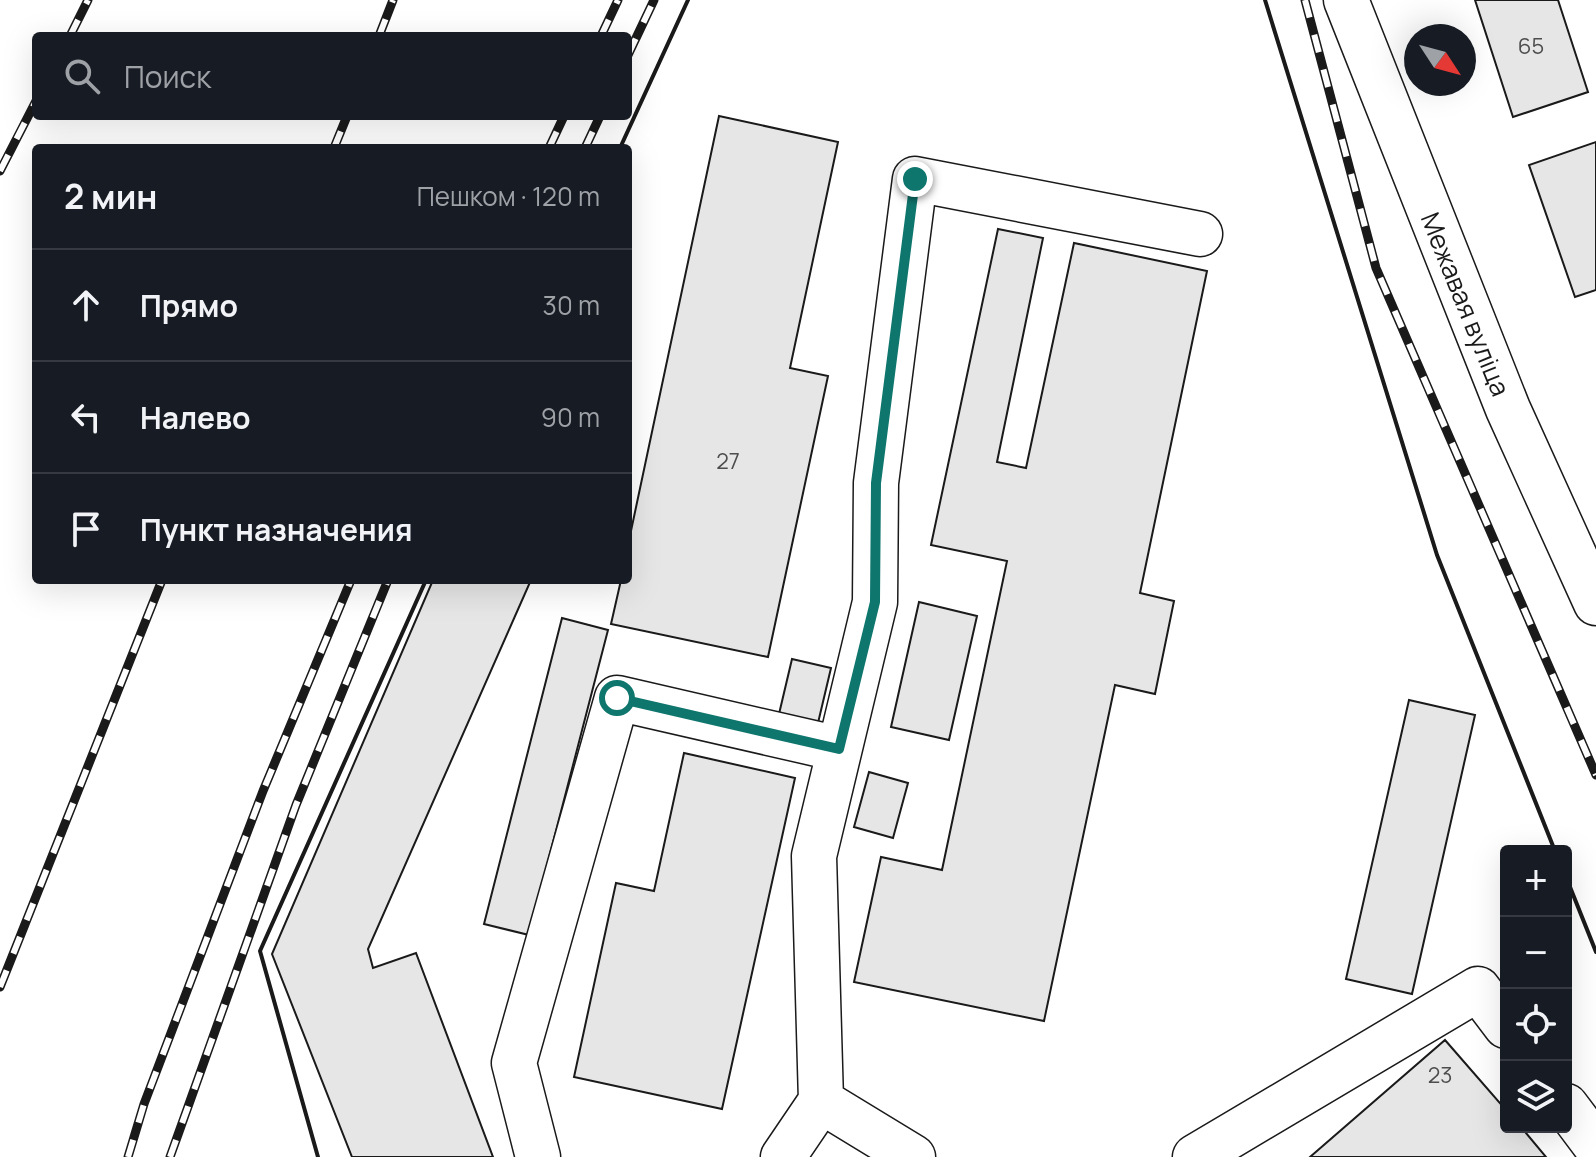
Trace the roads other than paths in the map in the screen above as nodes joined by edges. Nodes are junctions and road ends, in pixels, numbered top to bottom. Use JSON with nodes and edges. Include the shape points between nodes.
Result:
{"nodes":[{"id":1,"x":1346,"y":0,"type":"edge"},
{"id":2,"x":1200,"y":234,"type":"dead end"},
{"id":3,"x":1596,"y":603,"type":"edge"},
{"id":4,"x":839,"y":749,"type":"junction"},
{"id":5,"x":1500,"y":1018,"type":"edge"},
{"id":6,"x":821,"y":1101,"type":"junction"},
{"id":7,"x":1572,"y":1114,"type":"edge"},
{"id":8,"x":1596,"y":1146,"type":"edge"},
{"id":9,"x":538,"y":1157,"type":"edge"},
{"id":10,"x":783,"y":1157,"type":"edge"},
{"id":11,"x":913,"y":1157,"type":"edge"},
{"id":12,"x":1195,"y":1157,"type":"edge"}],
"edges":[{"from":1,"to":3,"type":"street","name":"Межавая вуліца","via":[[1508,409]]},
{"from":2,"to":4,"type":"street","via":[[915,179],[876,483],[875,602]]},
{"from":4,"to":6,"type":"street","via":[[814,856]]},
{"from":4,"to":9,"type":"street","via":[[617,698],[514,1063]]},
{"from":5,"to":12,"type":"street","via":[[1478,989]]},
{"from":6,"to":10,"type":"street"},
{"from":6,"to":11,"type":"street"},
{"from":7,"to":8,"type":"street"}]}
